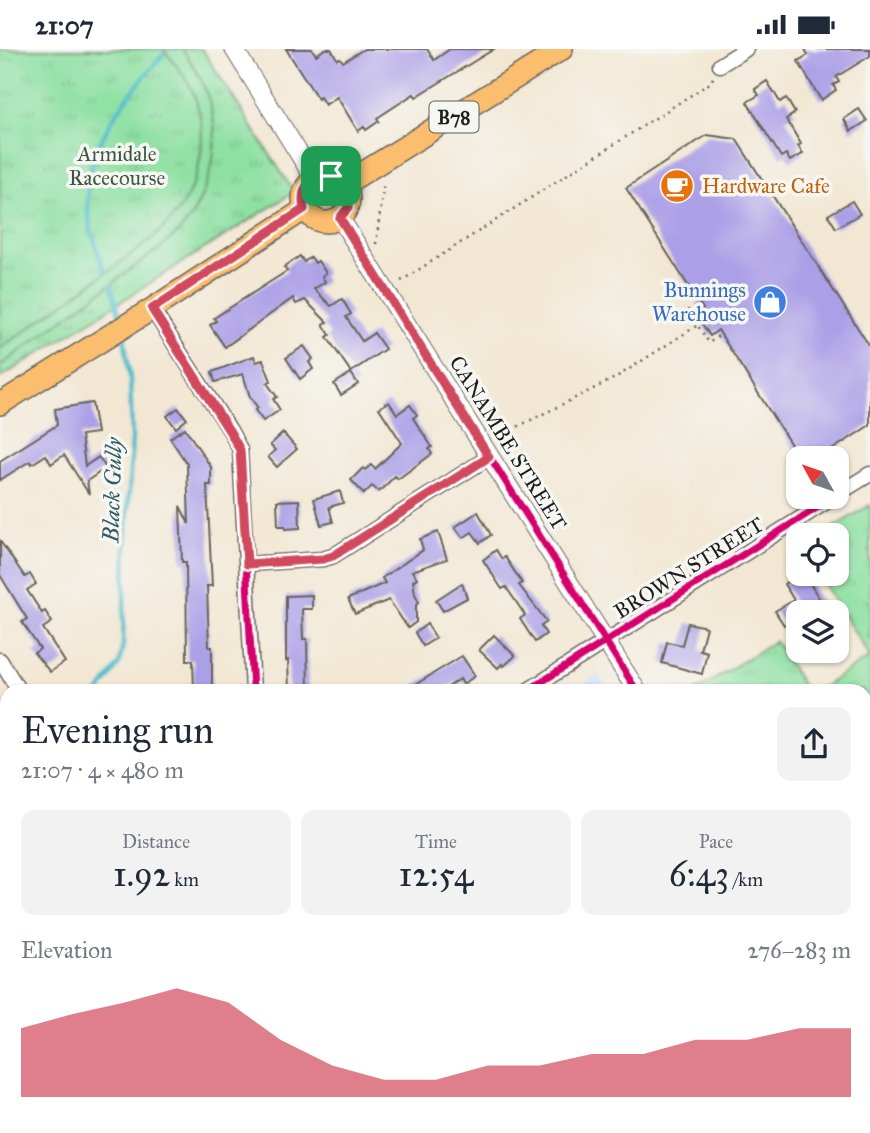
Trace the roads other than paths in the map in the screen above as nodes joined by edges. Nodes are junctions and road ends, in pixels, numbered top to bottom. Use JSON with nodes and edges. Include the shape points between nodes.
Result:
{"nodes":[{"id":1,"x":234,"y":49,"type":"edge"},
{"id":2,"x":562,"y":49,"type":"edge"},
{"id":3,"x":746,"y":49,"type":"edge"},
{"id":4,"x":720,"y":65,"type":"road end"},
{"id":5,"x":314,"y":178,"type":"junction"},
{"id":6,"x":345,"y":184,"type":"junction"},
{"id":7,"x":304,"y":209,"type":"junction"},
{"id":8,"x":340,"y":218,"type":"junction"},
{"id":9,"x":152,"y":309,"type":"junction"},
{"id":10,"x":0,"y":404,"type":"edge"},
{"id":11,"x":489,"y":457,"type":"junction"},
{"id":12,"x":870,"y":474,"type":"edge"},
{"id":13,"x":849,"y":487,"type":"edge"},
{"id":14,"x":815,"y":509,"type":"edge"},
{"id":15,"x":247,"y":564,"type":"junction"},
{"id":16,"x":606,"y":642,"type":"junction"},
{"id":17,"x":0,"y":660,"type":"edge"},
{"id":18,"x":15,"y":684,"type":"edge"},
{"id":19,"x":253,"y":684,"type":"edge"},
{"id":20,"x":538,"y":684,"type":"edge"},
{"id":21,"x":633,"y":684,"type":"edge"}],
"edges":[{"from":1,"to":5,"type":"street"},
{"from":2,"to":6,"type":"main road","number":"B78"},
{"from":3,"to":4,"type":"street"},
{"from":5,"to":6,"type":"main road","via":[[331,176]]},
{"from":5,"to":7,"type":"main road","via":[[304,193]]},
{"from":6,"to":8,"type":"main road","via":[[349,202]]},
{"from":7,"to":8,"type":"main road","via":[[321,222]]},
{"from":7,"to":9,"type":"main road"},
{"from":8,"to":11,"type":"street","name":"CANAMBE STREET"},
{"from":9,"to":10,"type":"main road"},
{"from":9,"to":15,"type":"street","via":[[240,450]]},
{"from":11,"to":15,"type":"street","via":[[333,556]]},
{"from":11,"to":16,"type":"street","name":"CANAMBE STREET"},
{"from":12,"to":13,"type":"street","name":"BROWN STREET"},
{"from":14,"to":16,"type":"street","name":"BROWN STREET"},
{"from":15,"to":19,"type":"street"},
{"from":16,"to":20,"type":"street","name":"BROWN STREET"},
{"from":16,"to":21,"type":"street","name":"CANAMBE STREET"},
{"from":17,"to":18,"type":"street"}]}
